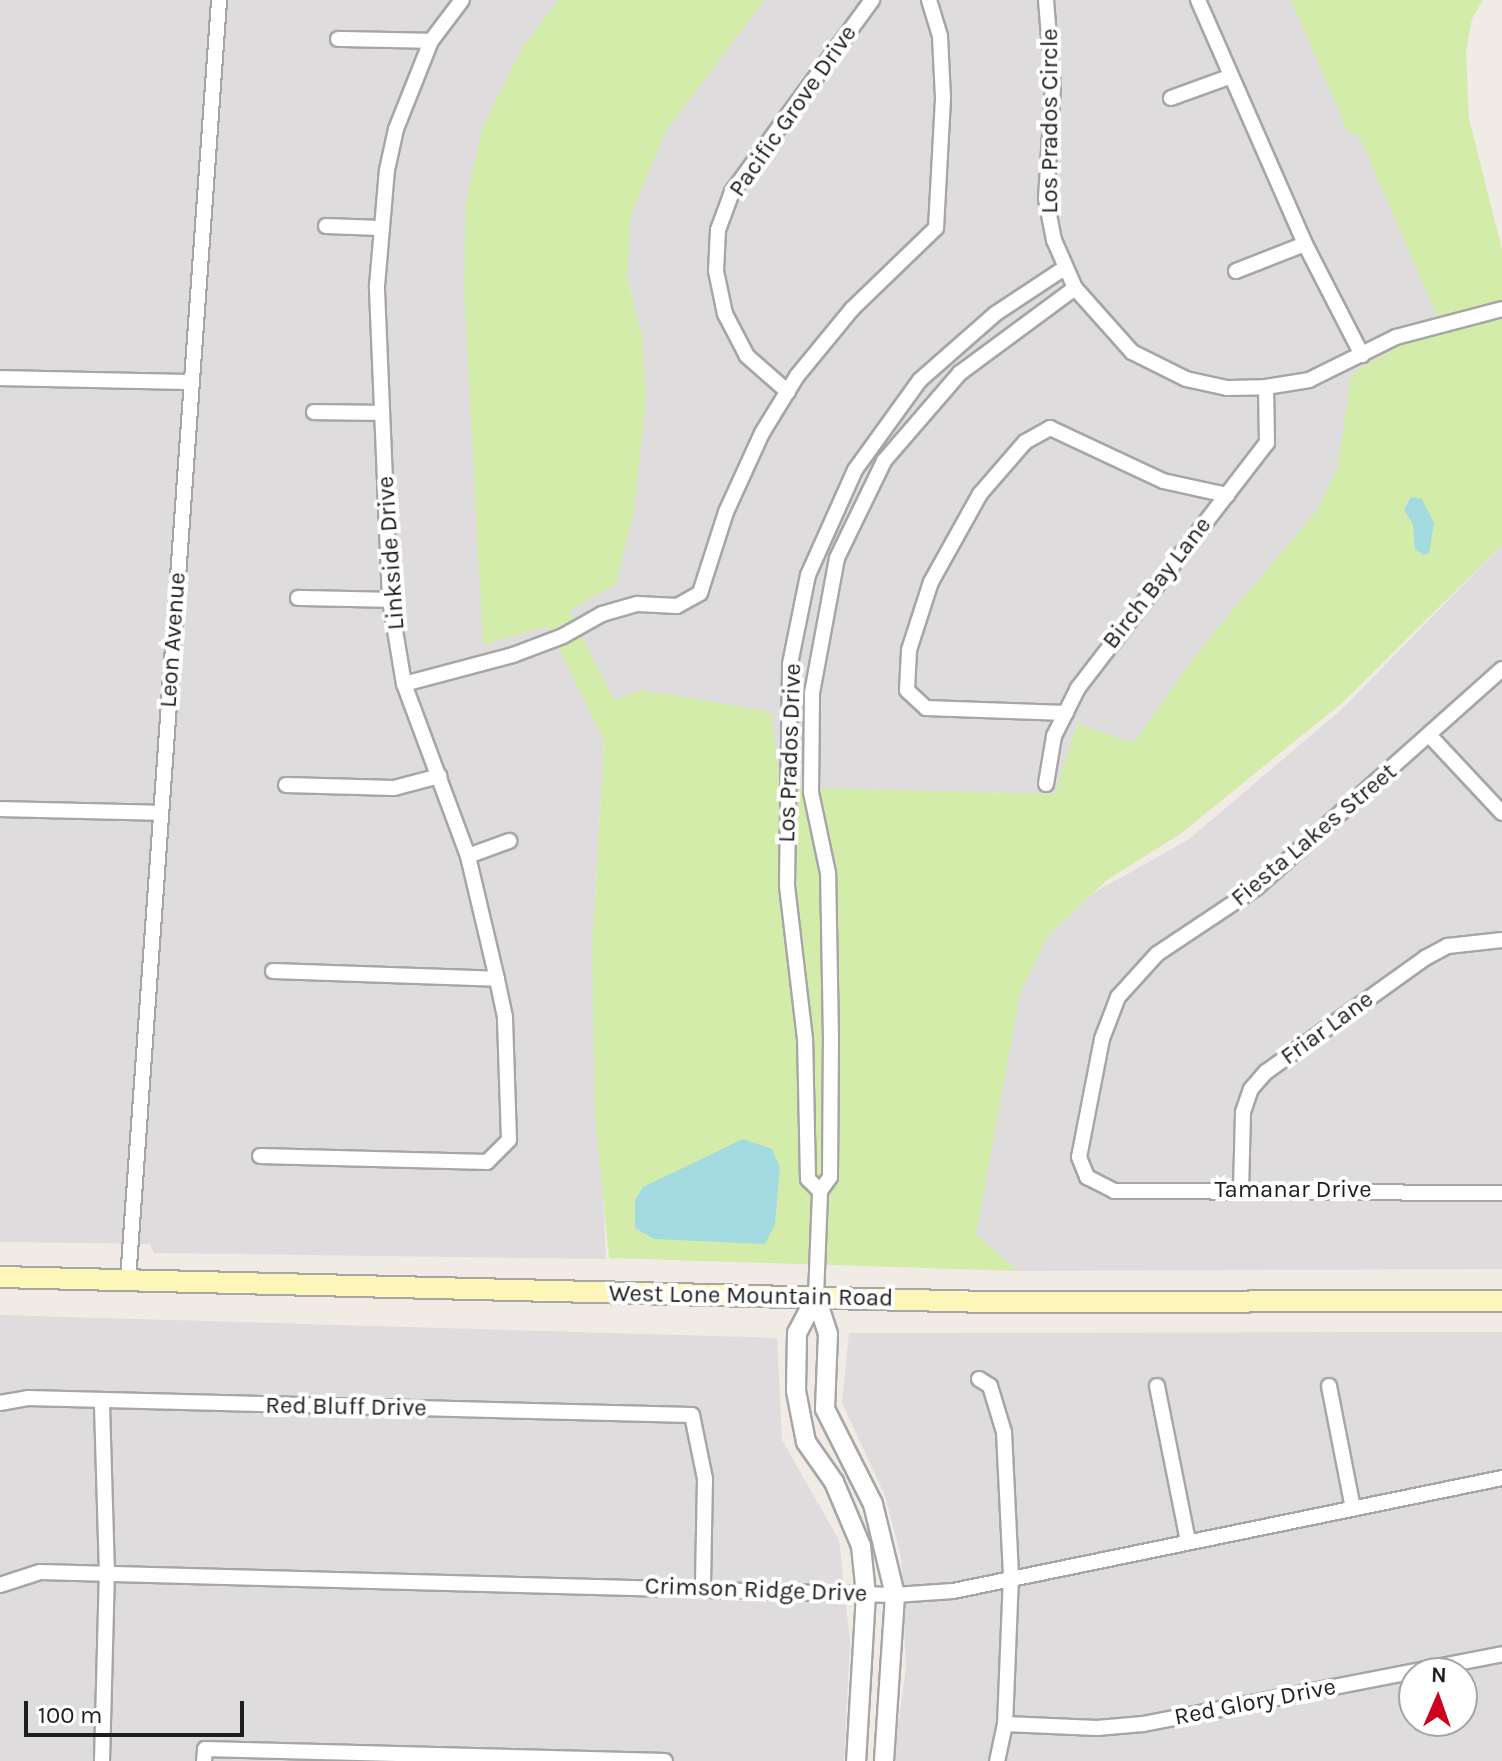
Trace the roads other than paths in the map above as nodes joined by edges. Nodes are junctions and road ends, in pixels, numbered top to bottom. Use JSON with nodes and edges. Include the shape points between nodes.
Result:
{"nodes":[{"id":1,"x":219,"y":0,"type":"edge"},
{"id":2,"x":462,"y":0,"type":"edge"},
{"id":3,"x":872,"y":0,"type":"edge"},
{"id":4,"x":929,"y":0,"type":"edge"},
{"id":5,"x":1046,"y":0,"type":"edge"},
{"id":6,"x":1198,"y":0,"type":"edge"},
{"id":7,"x":338,"y":39,"type":"dead end"},
{"id":8,"x":431,"y":41,"type":"junction"},
{"id":9,"x":1229,"y":77,"type":"junction"},
{"id":10,"x":1171,"y":98,"type":"dead end"},
{"id":11,"x":326,"y":226,"type":"dead end"},
{"id":12,"x":380,"y":228,"type":"junction"},
{"id":13,"x":1305,"y":244,"type":"junction"},
{"id":14,"x":1063,"y":269,"type":"junction"},
{"id":15,"x":1236,"y":271,"type":"dead end"},
{"id":16,"x":1075,"y":288,"type":"junction"},
{"id":17,"x":1502,"y":309,"type":"edge"},
{"id":18,"x":1362,"y":355,"type":"junction"},
{"id":19,"x":0,"y":378,"type":"edge"},
{"id":20,"x":192,"y":382,"type":"junction"},
{"id":21,"x":1266,"y":387,"type":"junction"},
{"id":22,"x":788,"y":392,"type":"junction"},
{"id":23,"x":314,"y":412,"type":"dead end"},
{"id":24,"x":382,"y":413,"type":"junction"},
{"id":25,"x":1227,"y":495,"type":"junction"},
{"id":26,"x":298,"y":598,"type":"dead end"},
{"id":27,"x":390,"y":600,"type":"junction"},
{"id":28,"x":1502,"y":669,"type":"edge"},
{"id":29,"x":404,"y":684,"type":"junction"},
{"id":30,"x":1066,"y":713,"type":"junction"},
{"id":31,"x":1431,"y":737,"type":"junction"},
{"id":32,"x":439,"y":776,"type":"junction"},
{"id":33,"x":1046,"y":784,"type":"dead end"},
{"id":34,"x":286,"y":785,"type":"dead end"},
{"id":35,"x":0,"y":809,"type":"edge"},
{"id":36,"x":161,"y":813,"type":"junction"},
{"id":37,"x":1502,"y":813,"type":"edge"},
{"id":38,"x":509,"y":841,"type":"dead end"},
{"id":39,"x":468,"y":856,"type":"junction"},
{"id":40,"x":1502,"y":940,"type":"edge"},
{"id":41,"x":273,"y":971,"type":"dead end"},
{"id":42,"x":497,"y":979,"type":"junction"},
{"id":43,"x":260,"y":1156,"type":"dead end"},
{"id":44,"x":1087,"y":1177,"type":"joint"},
{"id":45,"x":1241,"y":1190,"type":"junction"},
{"id":46,"x":820,"y":1191,"type":"junction"},
{"id":47,"x":1502,"y":1193,"type":"edge"},
{"id":48,"x":0,"y":1277,"type":"edge"},
{"id":49,"x":128,"y":1280,"type":"junction"},
{"id":50,"x":816,"y":1297,"type":"junction"},
{"id":51,"x":1502,"y":1301,"type":"edge"},
{"id":52,"x":979,"y":1379,"type":"dead end"},
{"id":53,"x":1157,"y":1386,"type":"dead end"},
{"id":54,"x":1329,"y":1386,"type":"dead end"},
{"id":55,"x":102,"y":1401,"type":"junction"},
{"id":56,"x":0,"y":1403,"type":"edge"},
{"id":57,"x":1502,"y":1478,"type":"edge"},
{"id":58,"x":1353,"y":1508,"type":"junction"},
{"id":59,"x":1188,"y":1541,"type":"junction"},
{"id":60,"x":107,"y":1574,"type":"junction"},
{"id":61,"x":1011,"y":1576,"type":"junction"},
{"id":62,"x":0,"y":1585,"type":"edge"},
{"id":63,"x":703,"y":1587,"type":"junction"},
{"id":64,"x":866,"y":1594,"type":"junction"},
{"id":65,"x":895,"y":1595,"type":"junction"},
{"id":66,"x":1502,"y":1654,"type":"edge"},
{"id":67,"x":1005,"y":1724,"type":"junction"},
{"id":68,"x":205,"y":1755,"type":"edge"},
{"id":69,"x":102,"y":1761,"type":"edge"},
{"id":70,"x":665,"y":1761,"type":"edge"},
{"id":71,"x":856,"y":1761,"type":"edge"},
{"id":72,"x":884,"y":1761,"type":"edge"},
{"id":73,"x":997,"y":1761,"type":"edge"}],
"edges":[{"from":1,"to":20,"type":"street","name":"Leon Avenue"},
{"from":2,"to":8,"type":"street","name":"Linkside Drive"},
{"from":3,"to":22,"type":"street","name":"Pacific Grove Drive","via":[[732,192],[718,230],[716,271],[725,314],[747,356]]},
{"from":4,"to":22,"type":"street","via":[[940,36],[943,98],[936,228],[852,309]]},
{"from":5,"to":14,"type":"street","name":"Los Prados Circle","via":[[1053,87],[1046,199]]},
{"from":6,"to":9,"type":"street"},
{"from":7,"to":8,"type":"street"},
{"from":8,"to":12,"type":"street","name":"Linkside Drive","via":[[396,129]]},
{"from":9,"to":10,"type":"street"},
{"from":9,"to":13,"type":"street"},
{"from":11,"to":12,"type":"street"},
{"from":12,"to":24,"type":"street","name":"Linkside Drive"},
{"from":13,"to":15,"type":"street"},
{"from":13,"to":18,"type":"street"},
{"from":14,"to":16,"type":"street","name":"Los Prados Circle"},
{"from":14,"to":46,"type":"street","name":"Los Prados Drive","via":[[995,314],[920,380],[855,470],[808,575],[790,664],[787,885],[805,1039],[808,1179]]},
{"from":16,"to":21,"type":"street","name":"Los Prados Circle","via":[[1132,352],[1186,379],[1227,388]]},
{"from":16,"to":46,"type":"street","name":"Los Prados Drive","via":[[951,383],[884,461],[837,558],[812,693],[811,792],[828,873],[831,1039],[830,1177]]},
{"from":17,"to":18,"type":"street","name":"Los Prados Circle","via":[[1453,318]]},
{"from":18,"to":21,"type":"street","name":"Los Prados Circle","via":[[1309,380]]},
{"from":19,"to":20,"type":"street"},
{"from":20,"to":36,"type":"street","name":"Leon Avenue"},
{"from":21,"to":25,"type":"street","name":"Birch Bay Lane","via":[[1267,443]]},
{"from":22,"to":29,"type":"street","via":[[750,459],[700,593],[690,602],[638,604],[602,614],[513,655]]},
{"from":23,"to":24,"type":"street"},
{"from":24,"to":27,"type":"street","name":"Linkside Drive"},
{"from":25,"to":30,"type":"street","name":"Birch Bay Lane","via":[[1120,628]]},
{"from":25,"to":30,"type":"street","via":[[1163,481],[1050,428],[1025,442],[980,494],[947,547],[909,650],[906,677],[914,702],[926,708]]},
{"from":26,"to":27,"type":"street"},
{"from":27,"to":29,"type":"street","name":"Linkside Drive"},
{"from":28,"to":31,"type":"street","name":"Fiesta Lakes Street"},
{"from":29,"to":32,"type":"street","name":"Linkside Drive"},
{"from":30,"to":33,"type":"street","name":"Birch Bay Lane","via":[[1054,736]]},
{"from":31,"to":37,"type":"street"},
{"from":31,"to":44,"type":"street","name":"Fiesta Lakes Street","via":[[1256,888],[1157,954],[1118,997],[1102,1039],[1079,1157]]},
{"from":32,"to":34,"type":"street","via":[[394,788]]},
{"from":32,"to":39,"type":"street","name":"Linkside Drive"},
{"from":35,"to":36,"type":"street"},
{"from":36,"to":49,"type":"street","name":"Leon Avenue"},
{"from":38,"to":39,"type":"street"},
{"from":39,"to":42,"type":"street","name":"Linkside Drive"},
{"from":40,"to":45,"type":"street","name":"Friar Lane","via":[[1448,946],[1425,958],[1266,1072],[1251,1089],[1243,1112]]},
{"from":41,"to":42,"type":"street"},
{"from":42,"to":43,"type":"street","name":"Linkside Drive","via":[[512,1119],[501,1154],[487,1162]]},
{"from":44,"to":45,"type":"street","name":"Tamanar Drive","via":[[1114,1191]]},
{"from":45,"to":47,"type":"street","name":"Tamanar Drive"},
{"from":46,"to":50,"type":"street","name":"Los Prados Drive"},
{"from":48,"to":49,"type":"main road","name":"West Lone Mountain Road"},
{"from":49,"to":50,"type":"main road","name":"West Lone Mountain Road"},
{"from":50,"to":51,"type":"main road","name":"West Lone Mountain Road"},
{"from":50,"to":64,"type":"street","via":[[797,1333],[796,1391],[806,1442],[834,1482],[861,1546]]},
{"from":50,"to":65,"type":"street","via":[[828,1334],[825,1409],[873,1504]]},
{"from":52,"to":61,"type":"street","via":[[990,1386],[1004,1432]]},
{"from":53,"to":59,"type":"street"},
{"from":54,"to":58,"type":"street"},
{"from":55,"to":56,"type":"street","name":"Red Bluff Drive","via":[[28,1398]]},
{"from":55,"to":60,"type":"street"},
{"from":55,"to":63,"type":"street","name":"Red Bluff Drive","via":[[692,1415],[705,1479]]},
{"from":57,"to":58,"type":"street","name":"Crimson Ridge Drive"},
{"from":58,"to":59,"type":"street","name":"Crimson Ridge Drive"},
{"from":59,"to":61,"type":"street","name":"Crimson Ridge Drive"},
{"from":60,"to":62,"type":"street","name":"Crimson Ridge Drive","via":[[40,1572]]},
{"from":60,"to":63,"type":"street","name":"Crimson Ridge Drive"},
{"from":60,"to":69,"type":"street"},
{"from":61,"to":65,"type":"street","name":"Crimson Ridge Drive","via":[[953,1591]]},
{"from":61,"to":67,"type":"street"},
{"from":63,"to":64,"type":"street","name":"Crimson Ridge Drive"},
{"from":64,"to":65,"type":"street","name":"Crimson Ridge Drive"},
{"from":64,"to":71,"type":"street"},
{"from":65,"to":72,"type":"street"},
{"from":66,"to":67,"type":"street","name":"Red Glory Drive","via":[[1143,1724]]},
{"from":67,"to":73,"type":"street"},
{"from":68,"to":70,"type":"street"}]}
